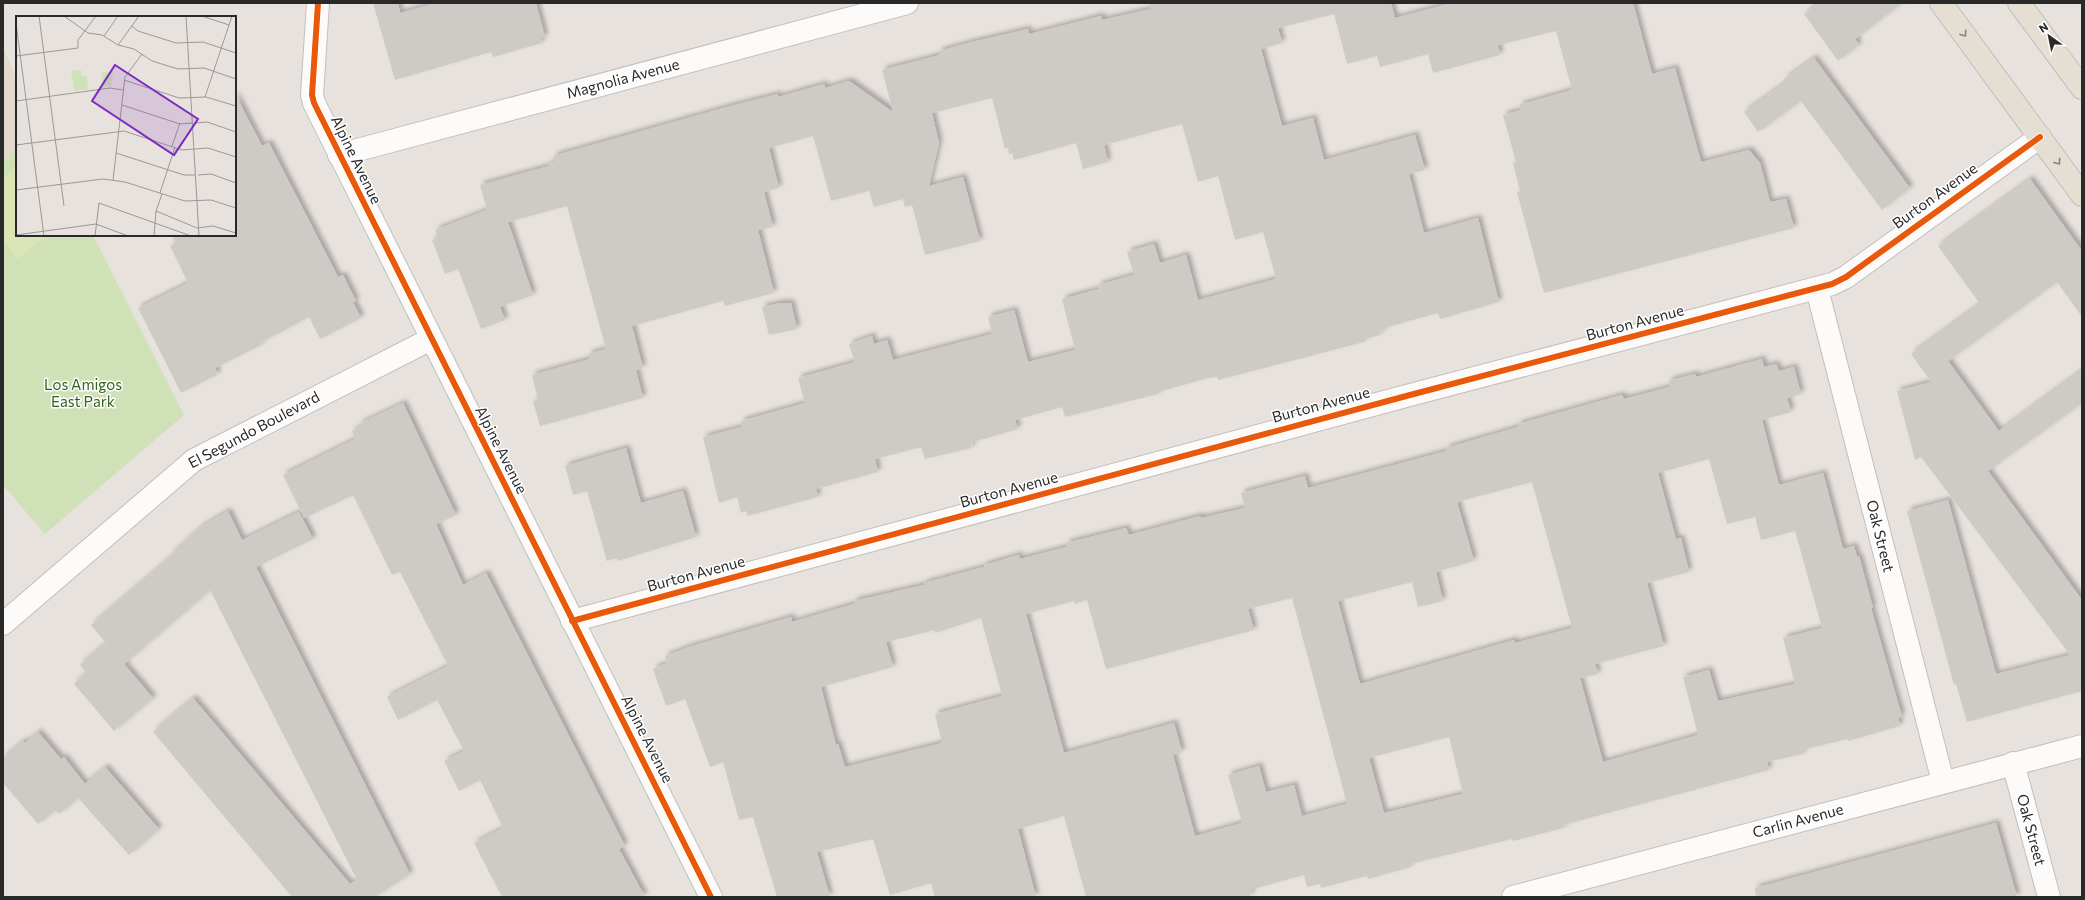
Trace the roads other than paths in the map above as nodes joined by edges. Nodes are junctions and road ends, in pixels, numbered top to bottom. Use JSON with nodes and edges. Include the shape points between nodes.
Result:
{"nodes":[{"id":1,"x":318,"y":3,"type":"edge"},
{"id":2,"x":907,"y":3,"type":"edge"},
{"id":3,"x":1941,"y":3,"type":"edge"},
{"id":4,"x":2020,"y":3,"type":"edge"},
{"id":5,"x":2082,"y":88,"type":"edge"},
{"id":6,"x":2040,"y":137,"type":"junction"},
{"id":7,"x":339,"y":155,"type":"junction"},
{"id":8,"x":2082,"y":195,"type":"edge"},
{"id":9,"x":1817,"y":289,"type":"junction"},
{"id":10,"x":431,"y":339,"type":"junction"},
{"id":11,"x":572,"y":621,"type":"junction"},
{"id":12,"x":3,"y":624,"type":"edge"},
{"id":13,"x":2082,"y":746,"type":"edge"},
{"id":14,"x":2013,"y":763,"type":"junction"},
{"id":15,"x":1944,"y":782,"type":"junction"},
{"id":16,"x":711,"y":897,"type":"edge"},
{"id":17,"x":1513,"y":897,"type":"edge"},
{"id":18,"x":2049,"y":897,"type":"edge"}],
"edges":[{"from":1,"to":7,"type":"street","name":"Alpine Avenue","via":[[312,95]]},
{"from":2,"to":7,"type":"street","name":"Magnolia Avenue"},
{"from":3,"to":6,"type":"main road","one_way":true},
{"from":4,"to":5,"type":"main road"},
{"from":6,"to":8,"type":"main road","one_way":true},
{"from":6,"to":9,"type":"street","name":"Burton Avenue","via":[[1846,277]]},
{"from":7,"to":10,"type":"street","name":"Alpine Avenue"},
{"from":9,"to":11,"type":"street","name":"Burton Avenue","via":[[1395,399]]},
{"from":9,"to":15,"type":"street","name":"Oak Street"},
{"from":10,"to":11,"type":"street","name":"Alpine Avenue"},
{"from":10,"to":12,"type":"street","name":"El Segundo Boulevard","via":[[194,460]]},
{"from":11,"to":16,"type":"street","name":"Alpine Avenue"},
{"from":13,"to":14,"type":"street","name":"Carlin Avenue"},
{"from":14,"to":15,"type":"street","name":"Carlin Avenue"},
{"from":14,"to":18,"type":"street","name":"Oak Street"},
{"from":15,"to":17,"type":"street","name":"Carlin Avenue"}]}
